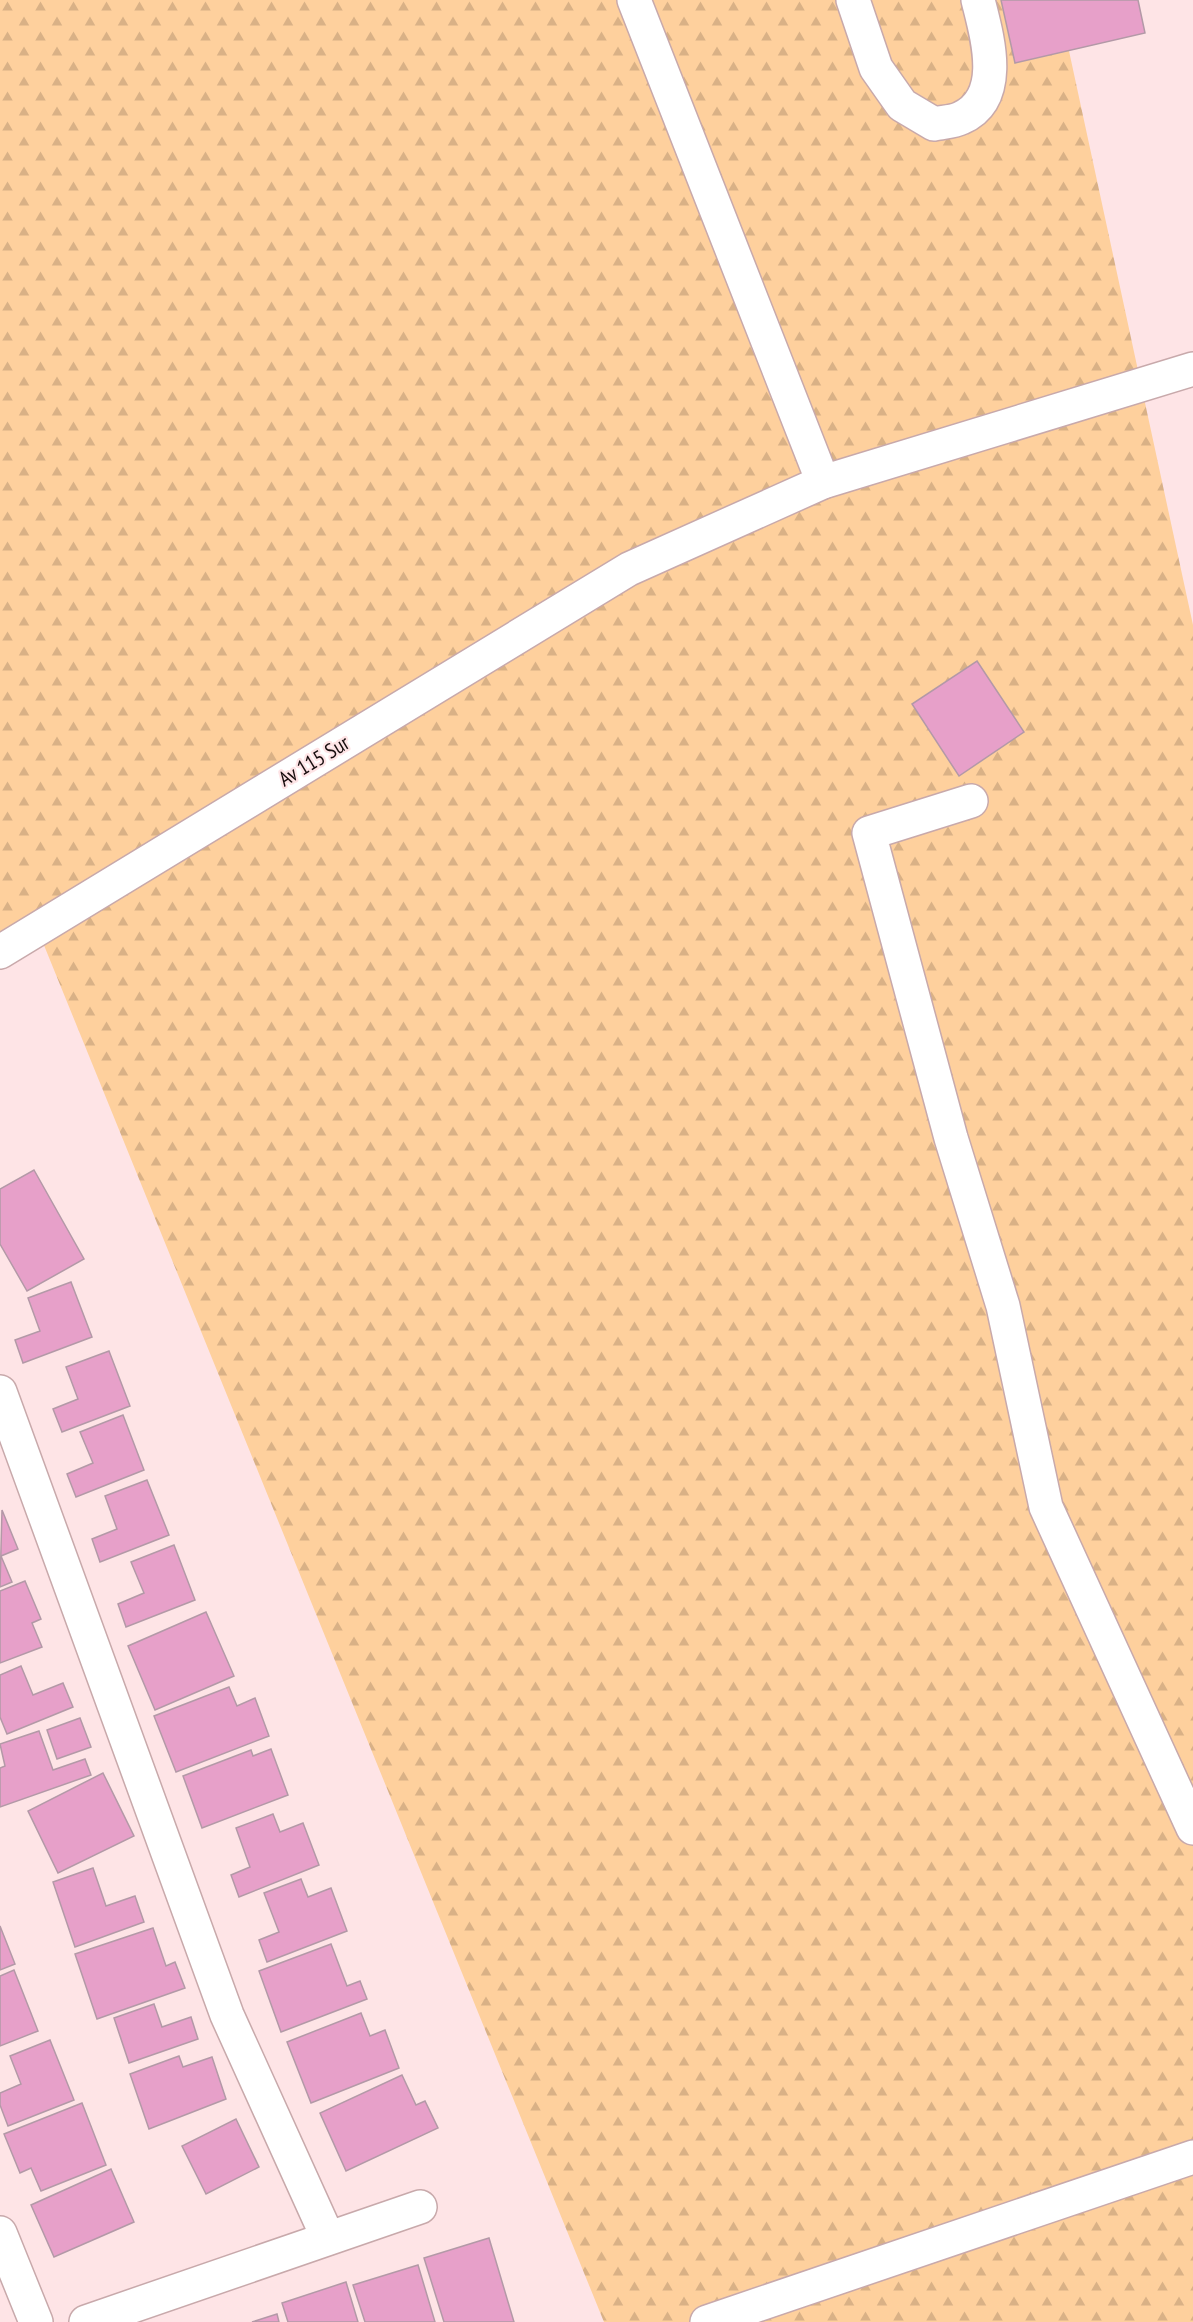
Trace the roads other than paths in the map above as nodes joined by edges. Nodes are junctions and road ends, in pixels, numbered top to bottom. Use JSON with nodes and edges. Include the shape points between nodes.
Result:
{"nodes":[{"id":1,"x":634,"y":0,"type":"edge"},
{"id":2,"x":853,"y":0,"type":"edge"},
{"id":3,"x":978,"y":0,"type":"edge"},
{"id":4,"x":1193,"y":369,"type":"edge"},
{"id":5,"x":823,"y":482,"type":"junction"},
{"id":6,"x":971,"y":801,"type":"dead end"},
{"id":7,"x":3,"y":947,"type":"edge"},
{"id":8,"x":0,"y":1392,"type":"edge"},
{"id":9,"x":1193,"y":1828,"type":"edge"},
{"id":10,"x":1193,"y":2158,"type":"edge"},
{"id":11,"x":420,"y":2206,"type":"dead end"},
{"id":12,"x":0,"y":2233,"type":"edge"},
{"id":13,"x":327,"y":2238,"type":"junction"},
{"id":14,"x":36,"y":2322,"type":"edge"},
{"id":15,"x":86,"y":2322,"type":"edge"},
{"id":16,"x":708,"y":2322,"type":"edge"}],
"edges":[{"from":1,"to":5,"type":"street"},
{"from":2,"to":3,"type":"street","via":[[876,68],[902,105],[934,124],[962,118],[981,102],[989,82],[990,56]]},
{"from":4,"to":5,"type":"street","name":"Av 115 Sur"},
{"from":5,"to":7,"type":"street","name":"Av 115 Sur","via":[[629,569]]},
{"from":6,"to":9,"type":"street","via":[[869,833],[951,1138],[1003,1306],[1046,1507]]},
{"from":8,"to":13,"type":"street","via":[[227,2015]]},
{"from":10,"to":16,"type":"street"},
{"from":11,"to":13,"type":"street"},
{"from":12,"to":14,"type":"street"},
{"from":13,"to":15,"type":"street"}]}
